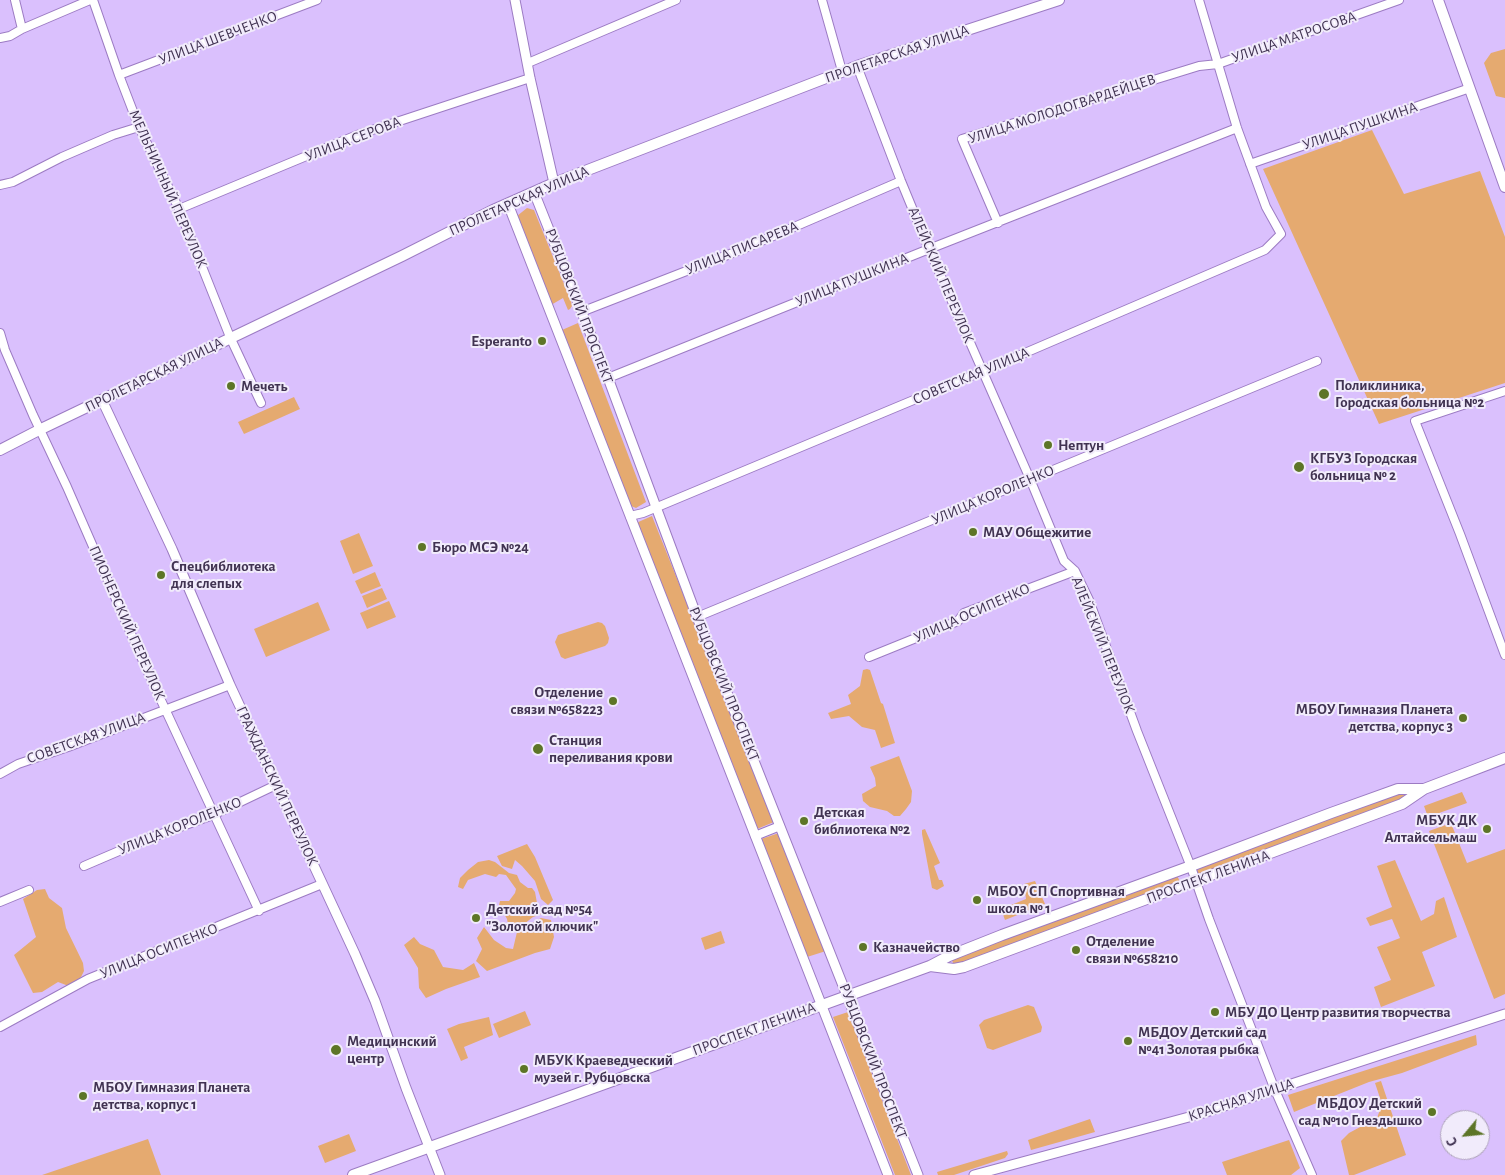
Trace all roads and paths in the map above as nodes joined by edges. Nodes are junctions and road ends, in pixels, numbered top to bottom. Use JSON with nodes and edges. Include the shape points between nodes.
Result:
{"nodes":[{"id":1,"x":15,"y":0,"type":"edge"},
{"id":2,"x":92,"y":0,"type":"edge"},
{"id":3,"x":317,"y":0,"type":"edge"},
{"id":4,"x":515,"y":0,"type":"edge"},
{"id":5,"x":676,"y":0,"type":"edge"},
{"id":6,"x":822,"y":0,"type":"edge"},
{"id":7,"x":1059,"y":0,"type":"edge"},
{"id":8,"x":1200,"y":0,"type":"edge"},
{"id":9,"x":1399,"y":0,"type":"edge"},
{"id":10,"x":1440,"y":0,"type":"edge"},
{"id":11,"x":22,"y":29,"type":"junction"},
{"id":12,"x":0,"y":38,"type":"edge"},
{"id":13,"x":528,"y":63,"type":"junction"},
{"id":14,"x":1218,"y":64,"type":"junction"},
{"id":15,"x":857,"y":66,"type":"junction"},
{"id":16,"x":842,"y":72,"type":"junction"},
{"id":17,"x":119,"y":75,"type":"junction"},
{"id":18,"x":530,"y":78,"type":"junction"},
{"id":19,"x":1470,"y":88,"type":"junction"},
{"id":20,"x":139,"y":127,"type":"junction"},
{"id":21,"x":1237,"y":128,"type":"junction"},
{"id":22,"x":1250,"y":164,"type":"junction"},
{"id":23,"x":901,"y":181,"type":"junction"},
{"id":24,"x":554,"y":183,"type":"junction"},
{"id":25,"x":0,"y":185,"type":"edge"},
{"id":26,"x":1505,"y":187,"type":"edge"},
{"id":27,"x":534,"y":192,"type":"junction"},
{"id":28,"x":508,"y":204,"type":"junction"},
{"id":29,"x":180,"y":209,"type":"junction"},
{"id":30,"x":998,"y":223,"type":"junction"},
{"id":31,"x":929,"y":249,"type":"junction"},
{"id":32,"x":582,"y":312,"type":"junction"},
{"id":33,"x":0,"y":333,"type":"edge"},
{"id":34,"x":230,"y":337,"type":"junction"},
{"id":35,"x":1318,"y":361,"type":"dead end"},
{"id":36,"x":983,"y":371,"type":"junction"},
{"id":37,"x":608,"y":378,"type":"junction"},
{"id":38,"x":1505,"y":391,"type":"edge"},
{"id":39,"x":102,"y":400,"type":"junction"},
{"id":40,"x":261,"y":403,"type":"dead end"},
{"id":41,"x":39,"y":430,"type":"junction"},
{"id":42,"x":0,"y":450,"type":"edge"},
{"id":43,"x":1030,"y":479,"type":"junction"},
{"id":44,"x":655,"y":508,"type":"junction"},
{"id":45,"x":630,"y":516,"type":"junction"},
{"id":46,"x":1075,"y":571,"type":"junction"},
{"id":47,"x":697,"y":617,"type":"junction"},
{"id":48,"x":1505,"y":654,"type":"edge"},
{"id":49,"x":869,"y":656,"type":"dead end"},
{"id":50,"x":230,"y":685,"type":"junction"},
{"id":51,"x":164,"y":709,"type":"junction"},
{"id":52,"x":1505,"y":758,"type":"edge"},
{"id":53,"x":0,"y":774,"type":"edge"},
{"id":54,"x":276,"y":785,"type":"junction"},
{"id":55,"x":1401,"y":789,"type":"junction"},
{"id":56,"x":1424,"y":789,"type":"junction"},
{"id":57,"x":1405,"y":802,"type":"junction"},
{"id":58,"x":213,"y":814,"type":"junction"},
{"id":59,"x":780,"y":826,"type":"junction"},
{"id":60,"x":755,"y":836,"type":"junction"},
{"id":61,"x":84,"y":866,"type":"dead end"},
{"id":62,"x":1191,"y":866,"type":"junction"},
{"id":63,"x":1196,"y":881,"type":"junction"},
{"id":64,"x":322,"y":884,"type":"junction"},
{"id":65,"x":29,"y":890,"type":"dead end"},
{"id":66,"x":0,"y":902,"type":"edge"},
{"id":67,"x":259,"y":911,"type":"junction"},
{"id":68,"x":949,"y":956,"type":"junction"},
{"id":69,"x":930,"y":966,"type":"junction"},
{"id":70,"x":954,"y":969,"type":"junction"},
{"id":71,"x":847,"y":995,"type":"junction"},
{"id":72,"x":820,"y":1004,"type":"junction"},
{"id":73,"x":1505,"y":1014,"type":"edge"},
{"id":74,"x":0,"y":1027,"type":"edge"},
{"id":75,"x":1275,"y":1090,"type":"junction"},
{"id":76,"x":429,"y":1147,"type":"junction"},
{"id":77,"x":353,"y":1175,"type":"edge"},
{"id":78,"x":440,"y":1175,"type":"edge"},
{"id":79,"x":888,"y":1175,"type":"edge"},
{"id":80,"x":918,"y":1175,"type":"edge"},
{"id":81,"x":974,"y":1175,"type":"edge"},
{"id":82,"x":1312,"y":1175,"type":"edge"}],
"edges":[{"from":1,"to":11,"type":"street"},
{"from":2,"to":11,"type":"street"},
{"from":2,"to":17,"type":"street","name":"МЕЛЬНИЧНЫЙ ПЕРЕУЛОК"},
{"from":3,"to":17,"type":"street","name":"УЛИЦА ШЕВЧЕНКО"},
{"from":4,"to":13,"type":"street"},
{"from":5,"to":13,"type":"street"},
{"from":6,"to":16,"type":"street"},
{"from":7,"to":15,"type":"main road","name":"ПРОЛЕТАРСКАЯ УЛИЦА"},
{"from":8,"to":14,"type":"street"},
{"from":9,"to":14,"type":"street","name":"УЛИЦА МАТРОСОВА"},
{"from":10,"to":19,"type":"main road"},
{"from":11,"to":12,"type":"street"},
{"from":13,"to":18,"type":"street"},
{"from":14,"to":21,"type":"street"},
{"from":14,"to":30,"type":"street","name":"УЛИЦА МОЛОДОГВАРДЕЙЦЕВ","via":[[1199,66],[962,139]]},
{"from":15,"to":16,"type":"main road","name":"ПРОЛЕТАРСКАЯ УЛИЦА"},
{"from":15,"to":23,"type":"street","name":"АЛЕЙСКИЙ ПЕРЕУЛОК"},
{"from":16,"to":24,"type":"main road","name":"ПРОЛЕТАРСКАЯ УЛИЦА"},
{"from":17,"to":20,"type":"street","name":"МЕЛЬНИЧНЫЙ ПЕРЕУЛОК"},
{"from":18,"to":24,"type":"street"},
{"from":18,"to":29,"type":"street","name":"УЛИЦА СЕРОВА","via":[[357,135]]},
{"from":19,"to":22,"type":"street","name":"УЛИЦА ПУШКИНА"},
{"from":19,"to":26,"type":"main road"},
{"from":20,"to":25,"type":"street","via":[[113,135],[13,182]]},
{"from":20,"to":29,"type":"street","name":"МЕЛЬНИЧНЫЙ ПЕРЕУЛОК"},
{"from":21,"to":22,"type":"street"},
{"from":21,"to":30,"type":"street","name":"УЛИЦА ПУШКИНА"},
{"from":22,"to":36,"type":"street","name":"СОВЕТСКАЯ УЛИЦА","via":[[1266,207],[1281,234],[1265,250]]},
{"from":23,"to":31,"type":"street","name":"АЛЕЙСКИЙ ПЕРЕУЛОК"},
{"from":23,"to":32,"type":"street","name":"УЛИЦА ПИСАРЕВА","via":[[743,249]]},
{"from":24,"to":27,"type":"main road","name":"ПРОЛЕТАРСКАЯ УЛИЦА"},
{"from":27,"to":28,"type":"main road","name":"ПРОЛЕТАРСКАЯ УЛИЦА"},
{"from":27,"to":32,"type":"street","name":"РУБЦОВСКИЙ ПРОСПЕКТ"},
{"from":28,"to":34,"type":"main road","name":"ПРОЛЕТАРСКАЯ УЛИЦА"},
{"from":28,"to":45,"type":"street","name":"РУБЦОВСКИЙ ПРОСПЕКТ"},
{"from":29,"to":34,"type":"street","name":"МЕЛЬНИЧНЫЙ ПЕРЕУЛОК"},
{"from":30,"to":31,"type":"street","name":"УЛИЦА ПУШКИНА"},
{"from":31,"to":36,"type":"street","name":"АЛЕЙСКИЙ ПЕРЕУЛОК"},
{"from":31,"to":37,"type":"street","name":"УЛИЦА ПУШКИНА"},
{"from":32,"to":37,"type":"street","name":"РУБЦОВСКИЙ ПРОСПЕКТ"},
{"from":33,"to":41,"type":"street","name":"ПИОНЕРСКИЙ ПЕРЕУЛОК"},
{"from":34,"to":39,"type":"main road","name":"ПРОЛЕТАРСКАЯ УЛИЦА"},
{"from":34,"to":40,"type":"street","name":"МЕЛЬНИЧНЫЙ ПЕРЕУЛОК"},
{"from":35,"to":43,"type":"street","name":"УЛИЦА КОРОЛЕНКО"},
{"from":36,"to":43,"type":"street","name":"АЛЕЙСКИЙ ПЕРЕУЛОК"},
{"from":36,"to":44,"type":"street","name":"СОВЕТСКАЯ УЛИЦА"},
{"from":37,"to":44,"type":"street","name":"РУБЦОВСКИЙ ПРОСПЕКТ"},
{"from":38,"to":48,"type":"street","via":[[1415,421]]},
{"from":39,"to":41,"type":"main road","name":"ПРОЛЕТАРСКАЯ УЛИЦА"},
{"from":39,"to":50,"type":"street","name":"ГРАЖДАНСКИЙ ПЕРЕУЛОК","via":[[172,549]]},
{"from":41,"to":42,"type":"main road","name":"ПРОЛЕТАРСКАЯ УЛИЦА"},
{"from":41,"to":51,"type":"street","name":"ПИОНЕРСКИЙ ПЕРЕУЛОК"},
{"from":43,"to":46,"type":"street","name":"АЛЕЙСКИЙ ПЕРЕУЛОК","via":[[1064,561]]},
{"from":43,"to":47,"type":"street","name":"УЛИЦА КОРОЛЕНКО"},
{"from":44,"to":45,"type":"street","name":"СОВЕТСКАЯ УЛИЦА"},
{"from":44,"to":47,"type":"street","name":"РУБЦОВСКИЙ ПРОСПЕКТ"},
{"from":45,"to":60,"type":"street","name":"РУБЦОВСКИЙ ПРОСПЕКТ"},
{"from":46,"to":49,"type":"street","name":"УЛИЦА ОСИПЕНКО","via":[[964,613],[958,621]]},
{"from":46,"to":62,"type":"street","name":"АЛЕЙСКИЙ ПЕРЕУЛОК"},
{"from":47,"to":59,"type":"street","name":"РУБЦОВСКИЙ ПРОСПЕКТ"},
{"from":50,"to":51,"type":"street","name":"СОВЕТСКАЯ УЛИЦА"},
{"from":50,"to":54,"type":"street","name":"ГРАЖДАНСКИЙ ПЕРЕУЛОК"},
{"from":51,"to":53,"type":"street","name":"СОВЕТСКАЯ УЛИЦА","via":[[18,764]]},
{"from":51,"to":58,"type":"street","name":"ПИОНЕРСКИЙ ПЕРЕУЛОК"},
{"from":52,"to":56,"type":"main road","name":"ПРОСПЕКТ ЛЕНИНА"},
{"from":54,"to":58,"type":"street","name":"УЛИЦА КОРОЛЕНКО"},
{"from":54,"to":64,"type":"street","name":"ГРАЖДАНСКИЙ ПЕРЕУЛОК"},
{"from":55,"to":56,"type":"main road","name":"ПРОСПЕКТ ЛЕНИНА"},
{"from":55,"to":57,"type":"main road","via":[[1405,793]]},
{"from":55,"to":62,"type":"main road","name":"ПРОСПЕКТ ЛЕНИНА"},
{"from":56,"to":57,"type":"main road","name":"ПРОСПЕКТ ЛЕНИНА"},
{"from":57,"to":63,"type":"main road","name":"ПРОСПЕКТ ЛЕНИНА"},
{"from":58,"to":61,"type":"street","name":"УЛИЦА КОРОЛЕНКО"},
{"from":58,"to":67,"type":"street","name":"ПИОНЕРСКИЙ ПЕРЕУЛОК"},
{"from":59,"to":60,"type":"street"},
{"from":59,"to":71,"type":"street","name":"РУБЦОВСКИЙ ПРОСПЕКТ"},
{"from":60,"to":72,"type":"street","name":"РУБЦОВСКИЙ ПРОСПЕКТ"},
{"from":62,"to":63,"type":"street","name":"АЛЕЙСКИЙ ПЕРЕУЛОК"},
{"from":62,"to":68,"type":"main road","name":"ПРОСПЕКТ ЛЕНИНА"},
{"from":63,"to":70,"type":"main road","name":"ПРОСПЕКТ ЛЕНИНА"},
{"from":63,"to":75,"type":"street","name":"АЛЕЙСКИЙ ПЕРЕУЛОК"},
{"from":64,"to":67,"type":"street","name":"УЛИЦА ОСИПЕНКО"},
{"from":64,"to":76,"type":"street","name":"ГРАЖДАНСКИЙ ПЕРЕУЛОК","via":[[375,1001]]},
{"from":65,"to":66,"type":"street"},
{"from":67,"to":74,"type":"street","name":"УЛИЦА ОСИПЕНКО","via":[[88,979]]},
{"from":68,"to":69,"type":"main road","name":"ПРОСПЕКТ ЛЕНИНА"},
{"from":68,"to":70,"type":"main road"},
{"from":69,"to":70,"type":"main road","name":"ПРОСПЕКТ ЛЕНИНА"},
{"from":69,"to":71,"type":"main road","name":"ПРОСПЕКТ ЛЕНИНА"},
{"from":71,"to":72,"type":"main road","name":"ПРОСПЕКТ ЛЕНИНА"},
{"from":71,"to":80,"type":"street","name":"РУБЦОВСКИЙ ПРОСПЕКТ"},
{"from":72,"to":76,"type":"main road","name":"ПРОСПЕКТ ЛЕНИНА"},
{"from":72,"to":79,"type":"street","name":"РУБЦОВСКИЙ ПРОСПЕКТ"},
{"from":73,"to":75,"type":"street","name":"КРАСНАЯ УЛИЦА"},
{"from":75,"to":81,"type":"street","name":"КРАСНАЯ УЛИЦА","via":[[1200,1114]]},
{"from":75,"to":82,"type":"street","name":"АЛЕЙСКИЙ ПЕРЕУЛОК"},
{"from":76,"to":77,"type":"main road","name":"ПРОСПЕКТ ЛЕНИНА"},
{"from":76,"to":78,"type":"street","name":"ГРАЖДАНСКИЙ ПЕРЕУЛОК"}]}
